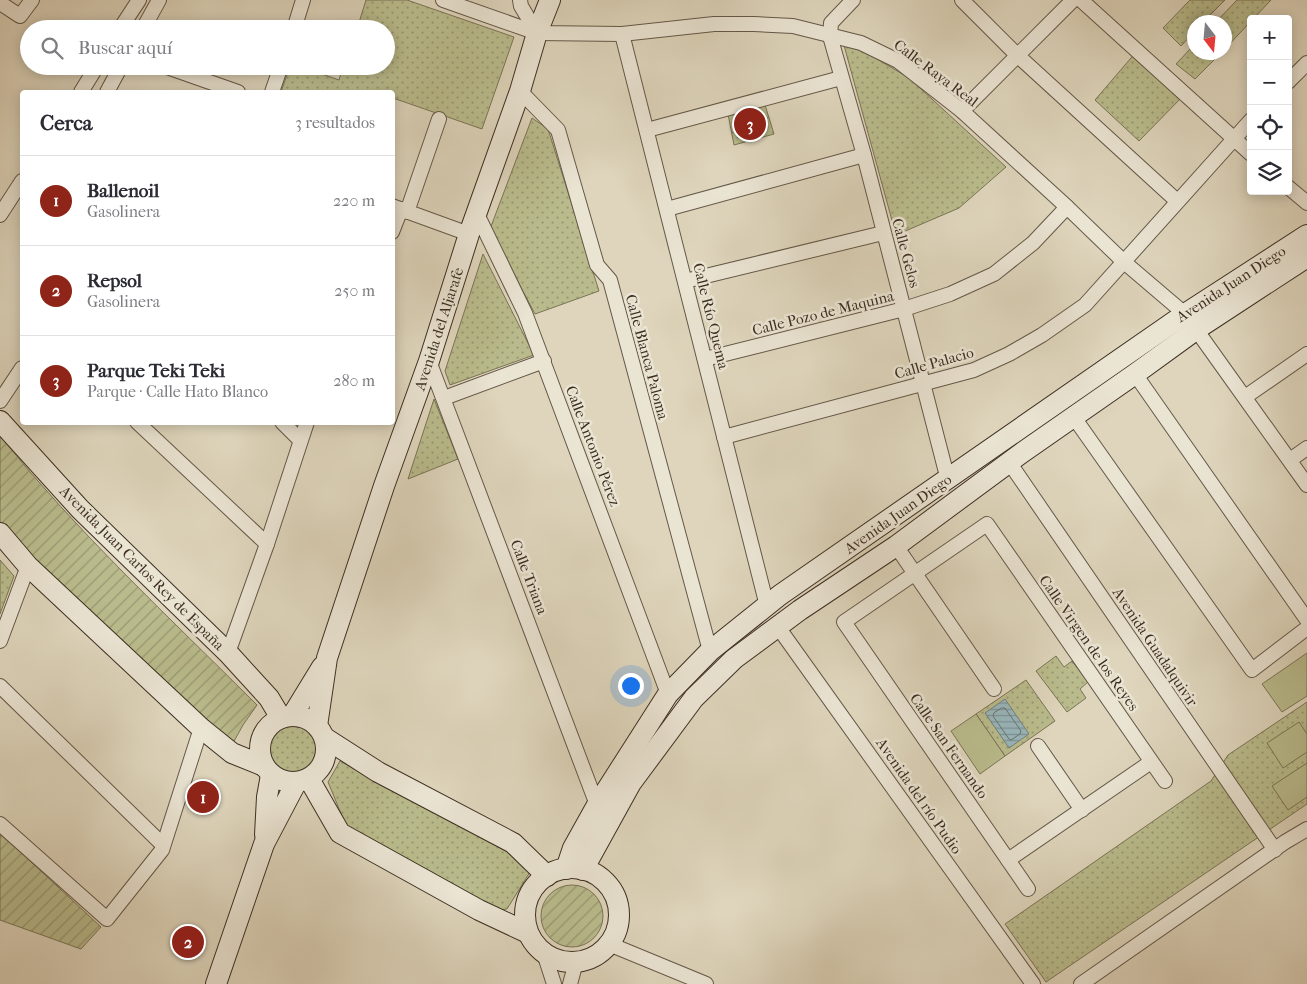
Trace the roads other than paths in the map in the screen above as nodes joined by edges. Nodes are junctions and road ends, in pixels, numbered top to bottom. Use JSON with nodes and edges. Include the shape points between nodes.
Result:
{"nodes":[{"id":1,"x":32,"y":0,"type":"edge"},
{"id":2,"x":159,"y":0,"type":"edge"},
{"id":3,"x":303,"y":0,"type":"edge"},
{"id":4,"x":443,"y":0,"type":"edge"},
{"id":5,"x":520,"y":0,"type":"edge"},
{"id":6,"x":550,"y":0,"type":"edge"},
{"id":7,"x":853,"y":0,"type":"edge"},
{"id":8,"x":962,"y":0,"type":"edge"},
{"id":9,"x":1073,"y":0,"type":"edge"},
{"id":10,"x":1080,"y":0,"type":"edge"},
{"id":11,"x":138,"y":1,"type":"edge"},
{"id":12,"x":0,"y":3,"type":"edge"},
{"id":13,"x":126,"y":20,"type":"edge"},
{"id":14,"x":147,"y":20,"type":"edge"},
{"id":15,"x":297,"y":20,"type":"edge"},
{"id":16,"x":537,"y":33,"type":"junction"},
{"id":17,"x":622,"y":34,"type":"junction"},
{"id":18,"x":830,"y":36,"type":"junction"},
{"id":19,"x":1017,"y":55,"type":"junction"},
{"id":20,"x":1307,"y":63,"type":"edge"},
{"id":21,"x":91,"y":75,"type":"edge"},
{"id":22,"x":116,"y":75,"type":"edge"},
{"id":23,"x":183,"y":75,"type":"edge"},
{"id":24,"x":278,"y":75,"type":"edge"},
{"id":25,"x":841,"y":78,"type":"junction"},
{"id":26,"x":1292,"y":78,"type":"edge"},
{"id":27,"x":210,"y":88,"type":"edge"},
{"id":28,"x":82,"y":90,"type":"edge"},
{"id":29,"x":108,"y":90,"type":"edge"},
{"id":30,"x":224,"y":90,"type":"edge"},
{"id":31,"x":273,"y":90,"type":"edge"},
{"id":32,"x":520,"y":91,"type":"junction"},
{"id":33,"x":962,"y":111,"type":"junction"},
{"id":34,"x":439,"y":120,"type":"dead end"},
{"id":35,"x":1247,"y":124,"type":"edge"},
{"id":36,"x":647,"y":130,"type":"junction"},
{"id":37,"x":1233,"y":139,"type":"junction"},
{"id":38,"x":1247,"y":151,"type":"edge"},
{"id":39,"x":864,"y":155,"type":"junction"},
{"id":40,"x":20,"y":185,"type":"edge"},
{"id":41,"x":1292,"y":190,"type":"edge"},
{"id":42,"x":1177,"y":201,"type":"junction"},
{"id":43,"x":1307,"y":203,"type":"edge"},
{"id":44,"x":1067,"y":207,"type":"junction"},
{"id":45,"x":400,"y":209,"type":"edge"},
{"id":46,"x":667,"y":209,"type":"junction"},
{"id":47,"x":477,"y":214,"type":"junction"},
{"id":48,"x":0,"y":215,"type":"edge"},
{"id":49,"x":395,"y":223,"type":"edge"},
{"id":50,"x":883,"y":233,"type":"junction"},
{"id":51,"x":470,"y":234,"type":"junction"},
{"id":52,"x":1307,"y":235,"type":"edge"},
{"id":53,"x":1307,"y":257,"type":"edge"},
{"id":54,"x":1124,"y":262,"type":"junction"},
{"id":55,"x":685,"y":281,"type":"junction"},
{"id":56,"x":904,"y":309,"type":"junction"},
{"id":57,"x":1191,"y":321,"type":"junction"},
{"id":58,"x":1307,"y":354,"type":"edge"},
{"id":59,"x":705,"y":358,"type":"junction"},
{"id":60,"x":429,"y":361,"type":"junction"},
{"id":61,"x":544,"y":361,"type":"junction"},
{"id":62,"x":20,"y":371,"type":"edge"},
{"id":63,"x":1135,"y":374,"type":"junction"},
{"id":64,"x":923,"y":384,"type":"junction"},
{"id":65,"x":1245,"y":397,"type":"junction"},
{"id":66,"x":444,"y":398,"type":"junction"},
{"id":67,"x":0,"y":401,"type":"edge"},
{"id":68,"x":1073,"y":416,"type":"junction"},
{"id":69,"x":0,"y":420,"type":"edge"},
{"id":70,"x":140,"y":425,"type":"edge"},
{"id":71,"x":285,"y":425,"type":"edge"},
{"id":72,"x":306,"y":425,"type":"edge"},
{"id":73,"x":724,"y":437,"type":"junction"},
{"id":74,"x":300,"y":440,"type":"junction"},
{"id":75,"x":1307,"y":448,"type":"edge"},
{"id":76,"x":1290,"y":460,"type":"junction"},
{"id":77,"x":1009,"y":462,"type":"junction"},
{"id":78,"x":948,"y":480,"type":"junction"},
{"id":79,"x":1307,"y":485,"type":"edge"},
{"id":80,"x":0,"y":533,"type":"edge"},
{"id":81,"x":267,"y":544,"type":"junction"},
{"id":82,"x":896,"y":546,"type":"junction"},
{"id":83,"x":28,"y":566,"type":"junction"},
{"id":84,"x":915,"y":573,"type":"junction"},
{"id":85,"x":767,"y":606,"type":"junction"},
{"id":86,"x":1307,"y":620,"type":"edge"},
{"id":87,"x":778,"y":627,"type":"junction"},
{"id":88,"x":1307,"y":628,"type":"edge"},
{"id":89,"x":0,"y":641,"type":"edge"},
{"id":90,"x":710,"y":651,"type":"junction"},
{"id":91,"x":228,"y":653,"type":"junction"},
{"id":92,"x":328,"y":658,"type":"junction"},
{"id":93,"x":0,"y":686,"type":"edge"},
{"id":94,"x":994,"y":689,"type":"dead end"},
{"id":95,"x":668,"y":694,"type":"junction"},
{"id":96,"x":286,"y":717,"type":"junction"},
{"id":97,"x":201,"y":728,"type":"junction"},
{"id":98,"x":321,"y":732,"type":"junction"},
{"id":99,"x":1038,"y":746,"type":"dead end"},
{"id":100,"x":1151,"y":762,"type":"junction"},
{"id":101,"x":267,"y":770,"type":"junction"},
{"id":102,"x":302,"y":781,"type":"junction"},
{"id":103,"x":1165,"y":781,"type":"dead end"},
{"id":104,"x":597,"y":805,"type":"junction"},
{"id":105,"x":1082,"y":810,"type":"junction"},
{"id":106,"x":0,"y":824,"type":"edge"},
{"id":107,"x":1307,"y":829,"type":"edge"},
{"id":108,"x":264,"y":844,"type":"junction"},
{"id":109,"x":163,"y":845,"type":"junction"},
{"id":110,"x":1275,"y":850,"type":"junction"},
{"id":111,"x":1008,"y":860,"type":"junction"},
{"id":112,"x":574,"y":869,"type":"junction"},
{"id":113,"x":547,"y":876,"type":"junction"},
{"id":114,"x":1028,"y":889,"type":"dead end"},
{"id":115,"x":528,"y":933,"type":"junction"},
{"id":116,"x":608,"y":944,"type":"junction"},
{"id":117,"x":544,"y":953,"type":"junction"},
{"id":118,"x":576,"y":962,"type":"junction"},
{"id":119,"x":216,"y":984,"type":"edge"},
{"id":120,"x":554,"y":984,"type":"edge"},
{"id":121,"x":570,"y":984,"type":"edge"},
{"id":122,"x":706,"y":984,"type":"edge"},
{"id":123,"x":1033,"y":984,"type":"edge"},
{"id":124,"x":1081,"y":984,"type":"edge"}],
"edges":[{"from":1,"to":12,"type":"street","via":[[20,16]]},
{"from":2,"to":14,"type":"street"},
{"from":3,"to":15,"type":"street"},
{"from":4,"to":16,"type":"street","name":"Calle Raya Real"},
{"from":5,"to":16,"type":"street"},
{"from":6,"to":16,"type":"street","name":"Avenida del Aljarafe"},
{"from":7,"to":18,"type":"street","via":[[831,23]]},
{"from":8,"to":19,"type":"street"},
{"from":9,"to":19,"type":"street"},
{"from":10,"to":37,"type":"street"},
{"from":11,"to":13,"type":"street"},
{"from":16,"to":17,"type":"street","name":"Calle Raya Real"},
{"from":16,"to":32,"type":"street","name":"Avenida del Aljarafe"},
{"from":17,"to":18,"type":"street","name":"Calle Raya Real","via":[[714,24],[754,24],[793,26]]},
{"from":17,"to":36,"type":"street","name":"Calle Río Quema"},
{"from":18,"to":25,"type":"street","name":"Calle Gelos"},
{"from":18,"to":33,"type":"street","name":"Calle Raya Real","via":[[861,43],[898,61]]},
{"from":19,"to":33,"type":"street"},
{"from":19,"to":42,"type":"street"},
{"from":20,"to":26,"type":"street"},
{"from":21,"to":28,"type":"street"},
{"from":22,"to":29,"type":"street"},
{"from":23,"to":27,"type":"street"},
{"from":24,"to":31,"type":"street"},
{"from":25,"to":36,"type":"street"},
{"from":25,"to":39,"type":"street","name":"Calle Gelos"},
{"from":27,"to":30,"type":"street"},
{"from":32,"to":47,"type":"street","name":"Avenida del Aljarafe"},
{"from":32,"to":90,"type":"street","name":"Calle Blanca Paloma","via":[[558,130],[597,265],[610,280]]},
{"from":33,"to":44,"type":"street","name":"Calle Raya Real"},
{"from":34,"to":45,"type":"street"},
{"from":35,"to":37,"type":"street","name":"Calle Palacio"},
{"from":36,"to":46,"type":"street","name":"Calle Río Quema"},
{"from":37,"to":38,"type":"street"},
{"from":37,"to":42,"type":"street","name":"Calle Palacio"},
{"from":39,"to":46,"type":"street"},
{"from":39,"to":50,"type":"street","name":"Calle Gelos"},
{"from":40,"to":48,"type":"street"},
{"from":41,"to":43,"type":"street"},
{"from":42,"to":54,"type":"street","name":"Calle Palacio"},
{"from":44,"to":54,"type":"street","name":"Calle Raya Real"},
{"from":44,"to":56,"type":"street","name":"Calle Pozo de Maquina","via":[[1033,244],[994,274],[950,294]]},
{"from":45,"to":49,"type":"street"},
{"from":45,"to":51,"type":"street"},
{"from":46,"to":55,"type":"street","name":"Calle Río Quema"},
{"from":47,"to":51,"type":"street","name":"Avenida del Aljarafe"},
{"from":47,"to":61,"type":"street","name":"Calle Antonio Pérez"},
{"from":50,"to":55,"type":"street"},
{"from":50,"to":56,"type":"street","name":"Calle Gelos"},
{"from":51,"to":60,"type":"street","name":"Avenida del Aljarafe"},
{"from":52,"to":57,"type":"street","name":"Avenida Juan Diego"},
{"from":53,"to":57,"type":"street","name":"Avenida Juan Diego"},
{"from":54,"to":57,"type":"street","name":"Calle Raya Real"},
{"from":54,"to":64,"type":"street","name":"Calle Palacio","via":[[1085,304],[1042,335],[974,370]]},
{"from":55,"to":59,"type":"street","name":"Calle Río Quema"},
{"from":56,"to":59,"type":"street","name":"Calle Pozo de Maquina"},
{"from":56,"to":64,"type":"street","name":"Calle Gelos"},
{"from":57,"to":63,"type":"street","name":"Avenida Juan Diego"},
{"from":57,"to":65,"type":"street","name":"Calle Raya Real"},
{"from":57,"to":78,"type":"street","name":"Avenida Juan Diego"},
{"from":58,"to":65,"type":"street"},
{"from":59,"to":73,"type":"street","name":"Calle Río Quema"},
{"from":60,"to":66,"type":"street","name":"Calle Triana"},
{"from":60,"to":92,"type":"street","name":"Avenida del Aljarafe"},
{"from":61,"to":66,"type":"street"},
{"from":61,"to":95,"type":"street","name":"Calle Antonio Pérez"},
{"from":62,"to":67,"type":"street"},
{"from":63,"to":68,"type":"street","name":"Avenida Juan Diego"},
{"from":63,"to":86,"type":"street"},
{"from":64,"to":73,"type":"street","name":"Calle Palacio"},
{"from":64,"to":78,"type":"street","name":"Calle Gelos"},
{"from":65,"to":76,"type":"street","name":"Calle Raya Real"},
{"from":66,"to":104,"type":"street","name":"Calle Triana"},
{"from":68,"to":77,"type":"street","name":"Avenida Juan Diego"},
{"from":68,"to":88,"type":"street","via":[[1252,670]]},
{"from":69,"to":91,"type":"street","name":"Avenida Juan Carlos Rey de España","via":[[80,509]]},
{"from":70,"to":81,"type":"street"},
{"from":71,"to":74,"type":"street"},
{"from":72,"to":74,"type":"street"},
{"from":73,"to":85,"type":"street","name":"Calle Río Quema"},
{"from":74,"to":81,"type":"street"},
{"from":75,"to":76,"type":"street"},
{"from":76,"to":79,"type":"street","name":"Calle Raya Real"},
{"from":77,"to":82,"type":"street","name":"Avenida Juan Diego"},
{"from":77,"to":110,"type":"street","name":"Avenida Guadalquivir"},
{"from":78,"to":85,"type":"street","name":"Avenida Juan Diego"},
{"from":80,"to":83,"type":"street"},
{"from":81,"to":91,"type":"street"},
{"from":82,"to":84,"type":"street"},
{"from":82,"to":87,"type":"street","name":"Avenida Juan Diego"},
{"from":83,"to":89,"type":"street"},
{"from":83,"to":97,"type":"street"},
{"from":84,"to":94,"type":"street"},
{"from":84,"to":100,"type":"street","name":"Calle Virgen de los Reyes","via":[[987,524]]},
{"from":84,"to":111,"type":"street","name":"Calle San Fernando","via":[[844,622]]},
{"from":85,"to":90,"type":"street","name":"Avenida Juan Diego"},
{"from":87,"to":112,"type":"street","name":"Avenida Juan Diego","via":[[734,659],[694,698],[631,783]]},
{"from":87,"to":123,"type":"street","name":"Avenida del río Pudio"},
{"from":90,"to":95,"type":"street","name":"Avenida Juan Diego"},
{"from":91,"to":96,"type":"street","name":"Avenida Juan Carlos Rey de España"},
{"from":92,"to":96,"type":"street","name":"Avenida del Aljarafe"},
{"from":92,"to":98,"type":"street","name":"Avenida del Aljarafe"},
{"from":93,"to":109,"type":"street"},
{"from":95,"to":104,"type":"street","name":"Avenida Juan Diego"},
{"from":96,"to":98,"type":"street","via":[[310,720]]},
{"from":96,"to":101,"type":"street","via":[[271,724],[260,744],[260,755]]},
{"from":97,"to":101,"type":"street","via":[[232,753]]},
{"from":97,"to":109,"type":"street"},
{"from":98,"to":102,"type":"street","via":[[326,748],[322,767]]},
{"from":98,"to":113,"type":"street","via":[[378,772],[513,842]]},
{"from":99,"to":105,"type":"street"},
{"from":100,"to":103,"type":"street","name":"Calle Virgen de los Reyes"},
{"from":100,"to":105,"type":"street"},
{"from":101,"to":102,"type":"street","via":[[287,782]]},
{"from":101,"to":108,"type":"street"},
{"from":102,"to":108,"type":"street"},
{"from":102,"to":115,"type":"street","via":[[340,833],[479,910]]},
{"from":104,"to":112,"type":"street","name":"Avenida Juan Diego","via":[[573,848]]},
{"from":105,"to":111,"type":"street"},
{"from":106,"to":109,"type":"street","via":[[107,919]]},
{"from":107,"to":110,"type":"street"},
{"from":108,"to":119,"type":"street"},
{"from":110,"to":124,"type":"street"},
{"from":111,"to":114,"type":"street","name":"Calle San Fernando"},
{"from":112,"to":113,"type":"street"},
{"from":112,"to":116,"type":"street","via":[[597,876],[609,886],[616,900],[619,915],[616,931]]},
{"from":113,"to":115,"type":"street","via":[[529,895],[525,914]]},
{"from":115,"to":117,"type":"street"},
{"from":116,"to":118,"type":"street","via":[[599,953]]},
{"from":116,"to":122,"type":"street"},
{"from":117,"to":118,"type":"street"},
{"from":117,"to":120,"type":"street"},
{"from":118,"to":121,"type":"street"}]}
